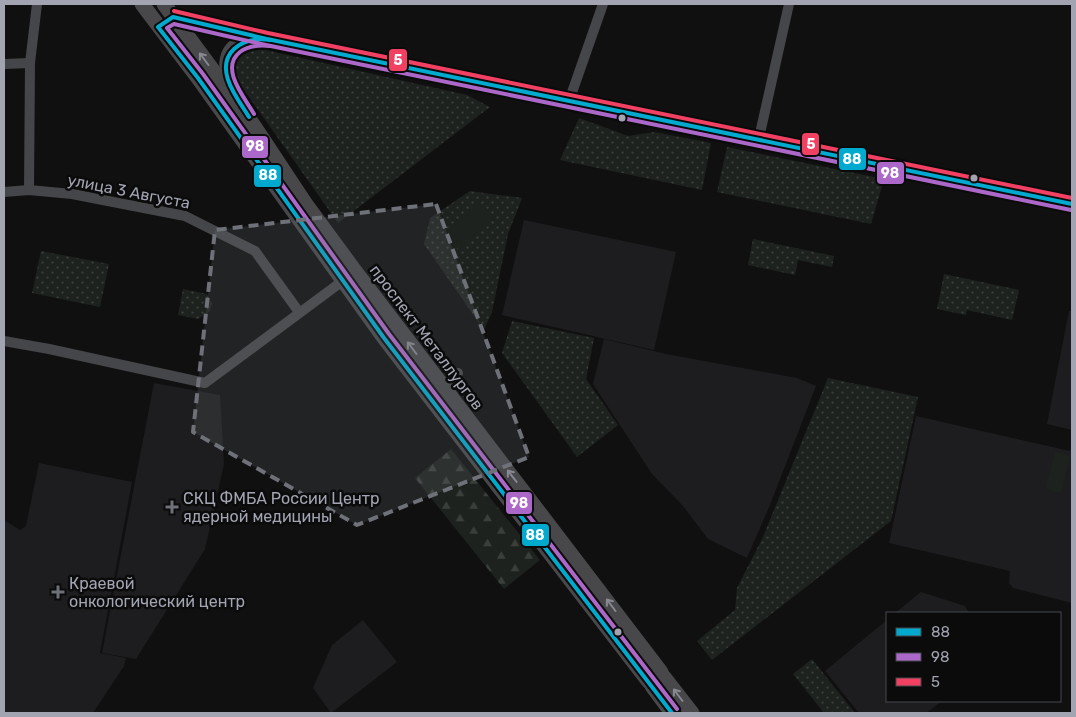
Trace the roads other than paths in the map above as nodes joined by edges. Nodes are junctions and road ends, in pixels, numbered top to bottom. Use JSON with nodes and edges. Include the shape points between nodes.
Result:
{"nodes":[{"id":1,"x":38,"y":4,"type":"edge"},
{"id":2,"x":142,"y":4,"type":"edge"},
{"id":3,"x":164,"y":4,"type":"edge"},
{"id":4,"x":603,"y":4,"type":"edge"},
{"id":5,"x":789,"y":4,"type":"edge"},
{"id":6,"x":173,"y":17,"type":"junction"},
{"id":7,"x":158,"y":27,"type":"junction"},
{"id":8,"x":267,"y":39,"type":"junction"},
{"id":9,"x":30,"y":63,"type":"junction"},
{"id":10,"x":4,"y":64,"type":"edge"},
{"id":11,"x":569,"y":101,"type":"junction"},
{"id":12,"x":254,"y":126,"type":"junction"},
{"id":13,"x":759,"y":138,"type":"junction"},
{"id":14,"x":29,"y":190,"type":"junction"},
{"id":15,"x":4,"y":192,"type":"edge"},
{"id":16,"x":1072,"y":204,"type":"edge"},
{"id":17,"x":355,"y":272,"type":"junction"},
{"id":18,"x":342,"y":281,"type":"junction"},
{"id":19,"x":299,"y":312,"type":"junction"},
{"id":20,"x":4,"y":341,"type":"edge"},
{"id":21,"x":458,"y":374,"type":"dead end"},
{"id":22,"x":442,"y":386,"type":"junction"},
{"id":23,"x":672,"y":713,"type":"edge"},
{"id":24,"x":692,"y":713,"type":"edge"}],
"edges":[{"from":1,"to":9,"type":"street"},
{"from":2,"to":7,"type":"main road","name":"проспект Металлургов"},
{"from":3,"to":6,"type":"main road","name":"проспект Металлургов"},
{"from":4,"to":11,"type":"street"},
{"from":5,"to":13,"type":"street"},
{"from":6,"to":7,"type":"main road"},
{"from":6,"to":8,"type":"main road"},
{"from":12,"to":6,"type":"main road","name":"проспект Металлургов","one_way":true},
{"from":7,"to":18,"type":"main road","name":"проспект Металлургов"},
{"from":8,"to":11,"type":"main road"},
{"from":8,"to":12,"type":"main road","via":[[244,41],[237,45],[226,64],[227,76]]},
{"from":9,"to":10,"type":"street"},
{"from":9,"to":14,"type":"street"},
{"from":11,"to":13,"type":"main road"},
{"from":12,"to":17,"type":"main road","name":"проспект Металлургов"},
{"from":13,"to":16,"type":"main road"},
{"from":14,"to":15,"type":"street","name":"улица 3 Августа"},
{"from":14,"to":19,"type":"street","name":"улица 3 Августа","via":[[72,194],[185,216],[216,230],[254,251]]},
{"from":17,"to":18,"type":"street"},
{"from":22,"to":17,"type":"main road","name":"проспект Металлургов","one_way":true},
{"from":18,"to":19,"type":"street"},
{"from":18,"to":23,"type":"main road","name":"проспект Металлургов"},
{"from":19,"to":20,"type":"street","via":[[205,383]]},
{"from":21,"to":22,"type":"street"},
{"from":24,"to":22,"type":"main road","name":"проспект Металлургов","one_way":true}]}
